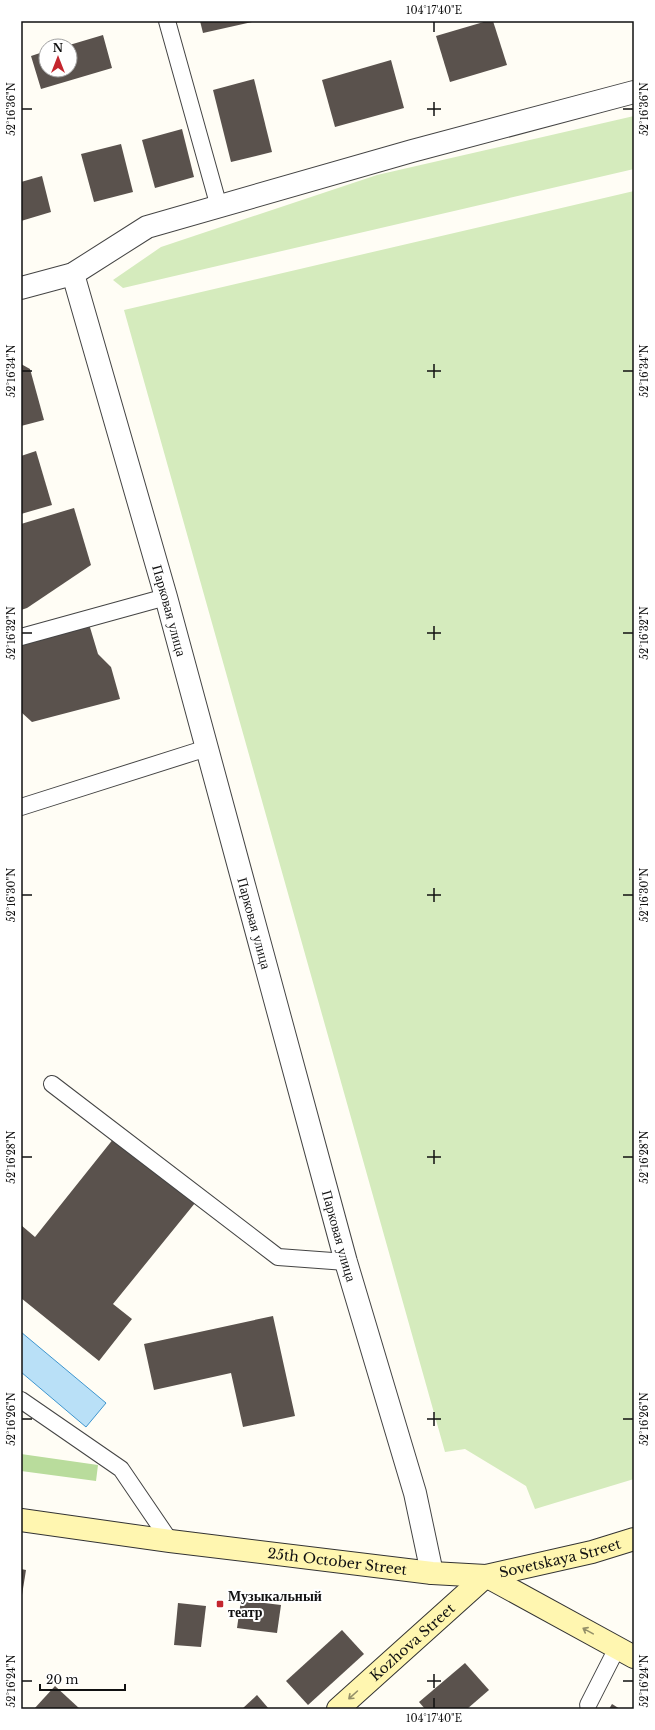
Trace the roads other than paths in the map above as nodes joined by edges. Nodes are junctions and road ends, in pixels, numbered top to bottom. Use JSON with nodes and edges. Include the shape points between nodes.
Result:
{"nodes":[{"id":1,"x":167,"y":21,"type":"edge"},
{"id":2,"x":634,"y":92,"type":"edge"},
{"id":3,"x":218,"y":207,"type":"junction"},
{"id":4,"x":73,"y":274,"type":"junction"},
{"id":5,"x":21,"y":288,"type":"edge"},
{"id":6,"x":166,"y":597,"type":"junction"},
{"id":7,"x":21,"y":637,"type":"edge"},
{"id":8,"x":207,"y":748,"type":"junction"},
{"id":9,"x":21,"y":807,"type":"edge"},
{"id":10,"x":52,"y":1084,"type":"dead end"},
{"id":11,"x":346,"y":1262,"type":"junction"},
{"id":12,"x":21,"y":1400,"type":"edge"},
{"id":13,"x":21,"y":1520,"type":"edge"},
{"id":14,"x":634,"y":1539,"type":"edge"},
{"id":15,"x":170,"y":1541,"type":"junction"},
{"id":16,"x":432,"y":1573,"type":"junction"},
{"id":17,"x":486,"y":1576,"type":"junction"},
{"id":18,"x":625,"y":1652,"type":"edge"},
{"id":19,"x":588,"y":1705,"type":"dead end"},
{"id":20,"x":338,"y":1709,"type":"edge"}],
"edges":[{"from":1,"to":3,"type":"lane"},
{"from":2,"to":3,"type":"street","via":[[412,151]]},
{"from":3,"to":4,"type":"street","via":[[146,227]]},
{"from":4,"to":5,"type":"street"},
{"from":4,"to":6,"type":"street","name":"Парковая улица"},
{"from":6,"to":7,"type":"lane"},
{"from":6,"to":8,"type":"street","name":"Парковая улица"},
{"from":8,"to":9,"type":"lane"},
{"from":8,"to":11,"type":"street","name":"Парковая улица"},
{"from":10,"to":11,"type":"lane","via":[[278,1257]]},
{"from":11,"to":16,"type":"street","name":"Парковая улица","via":[[415,1493]]},
{"from":12,"to":15,"type":"lane","via":[[121,1470]]},
{"from":13,"to":15,"type":"main road","name":"25th October Street"},
{"from":14,"to":17,"type":"main road","name":"Sovetskaya Street","via":[[592,1552]]},
{"from":15,"to":16,"type":"main road","name":"25th October Street"},
{"from":16,"to":17,"type":"main road","name":"25th October Street"},
{"from":18,"to":17,"type":"main road","name":"25th October Street","one_way":true},
{"from":17,"to":20,"type":"main road","name":"Kozhova Street","one_way":true},
{"from":18,"to":19,"type":"lane"}]}
